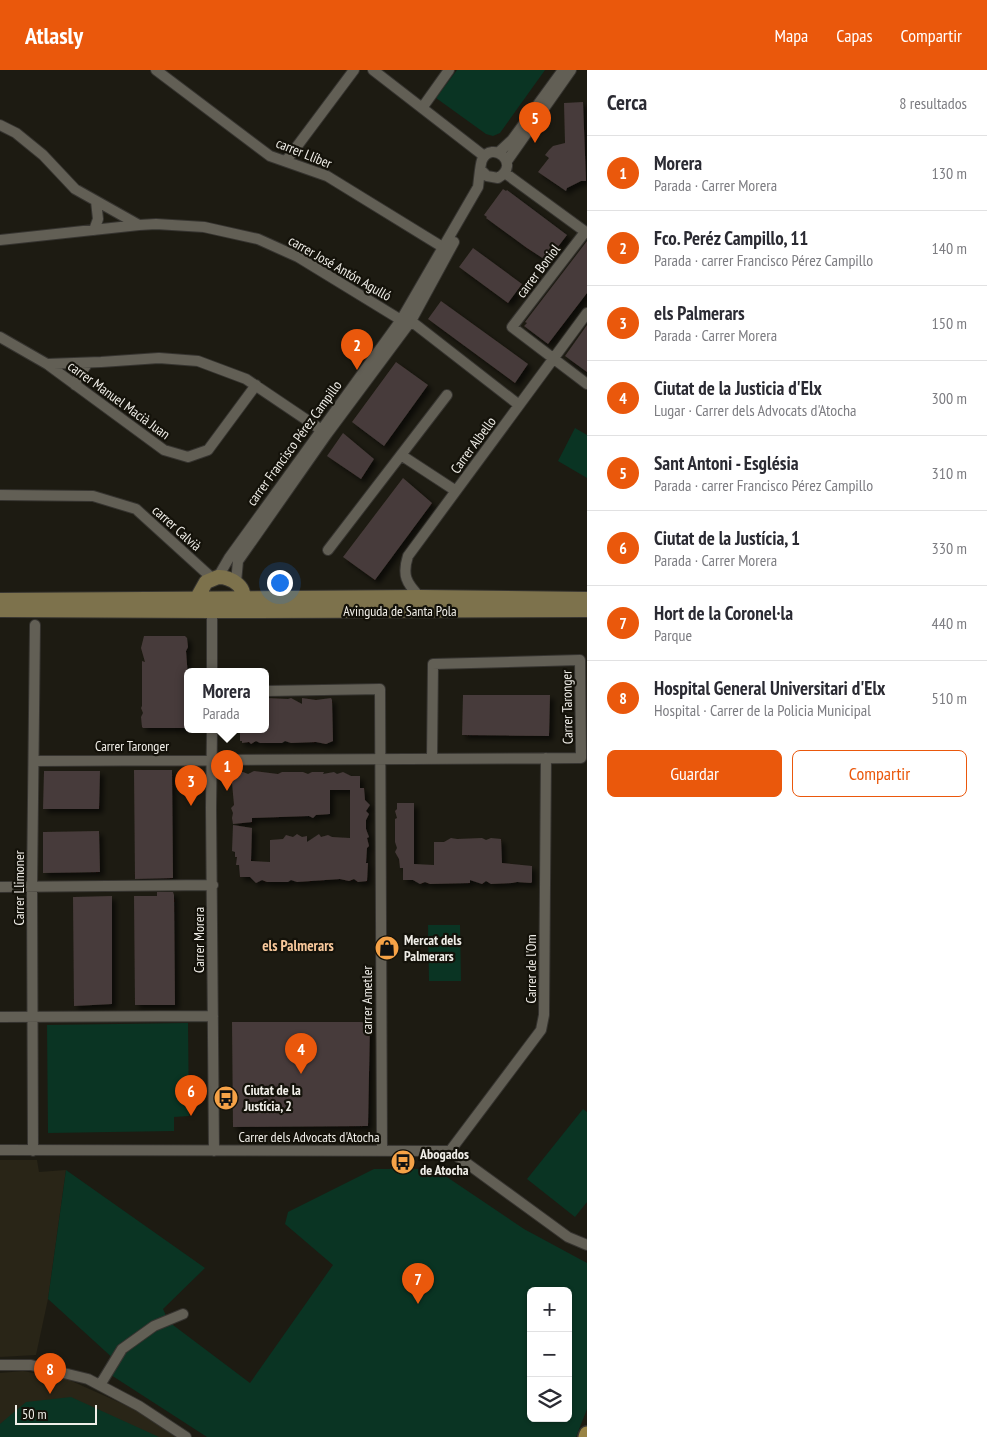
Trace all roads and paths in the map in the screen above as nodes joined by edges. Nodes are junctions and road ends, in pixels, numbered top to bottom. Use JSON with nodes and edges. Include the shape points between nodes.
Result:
{"nodes":[{"id":1,"x":156,"y":70,"type":"edge"},
{"id":2,"x":354,"y":70,"type":"edge"},
{"id":3,"x":373,"y":70,"type":"edge"},
{"id":4,"x":450,"y":70,"type":"edge"},
{"id":5,"x":563,"y":70,"type":"edge"},
{"id":6,"x":572,"y":70,"type":"edge"},
{"id":7,"x":422,"y":108,"type":"junction"},
{"id":8,"x":0,"y":125,"type":"edge"},
{"id":9,"x":498,"y":153,"type":"junction"},
{"id":10,"x":484,"y":156,"type":"junction"},
{"id":11,"x":286,"y":161,"type":"junction"},
{"id":12,"x":507,"y":161,"type":"junction"},
{"id":13,"x":481,"y":170,"type":"junction"},
{"id":14,"x":505,"y":172,"type":"junction"},
{"id":15,"x":492,"y":178,"type":"junction"},
{"id":16,"x":96,"y":201,"type":"junction"},
{"id":17,"x":139,"y":225,"type":"junction"},
{"id":18,"x":94,"y":230,"type":"junction"},
{"id":19,"x":586,"y":233,"type":"edge"},
{"id":20,"x":0,"y":240,"type":"edge"},
{"id":21,"x":446,"y":250,"type":"junction"},
{"id":22,"x":587,"y":313,"type":"edge"},
{"id":23,"x":406,"y":321,"type":"junction"},
{"id":24,"x":0,"y":337,"type":"edge"},
{"id":25,"x":553,"y":359,"type":"junction"},
{"id":26,"x":88,"y":363,"type":"junction"},
{"id":27,"x":47,"y":364,"type":"junction"},
{"id":28,"x":587,"y":384,"type":"edge"},
{"id":29,"x":75,"y":385,"type":"junction"},
{"id":30,"x":256,"y":385,"type":"junction"},
{"id":31,"x":447,"y":395,"type":"dead end"},
{"id":32,"x":519,"y":405,"type":"junction"},
{"id":33,"x":324,"y":431,"type":"junction"},
{"id":34,"x":401,"y":455,"type":"junction"},
{"id":35,"x":0,"y":487,"type":"edge"},
{"id":36,"x":456,"y":491,"type":"junction"},
{"id":37,"x":0,"y":495,"type":"edge"},
{"id":38,"x":12,"y":495,"type":"junction"},
{"id":39,"x":328,"y":550,"type":"dead end"},
{"id":40,"x":215,"y":578,"type":"junction"},
{"id":41,"x":236,"y":582,"type":"junction"},
{"id":42,"x":242,"y":597,"type":"junction"},
{"id":43,"x":420,"y":597,"type":"junction"},
{"id":44,"x":197,"y":598,"type":"junction"},
{"id":45,"x":587,"y":599,"type":"edge"},
{"id":46,"x":0,"y":600,"type":"edge"},
{"id":47,"x":0,"y":610,"type":"edge"},
{"id":48,"x":587,"y":610,"type":"edge"},
{"id":49,"x":212,"y":611,"type":"junction"},
{"id":50,"x":35,"y":625,"type":"dead end"},
{"id":51,"x":212,"y":668,"type":"edge"},
{"id":52,"x":269,"y":691,"type":"edge"},
{"id":53,"x":212,"y":733,"type":"edge"},
{"id":54,"x":546,"y":758,"type":"junction"},
{"id":55,"x":380,"y":759,"type":"junction"},
{"id":56,"x":432,"y":759,"type":"junction"},
{"id":57,"x":212,"y":760,"type":"junction"},
{"id":58,"x":34,"y":761,"type":"junction"},
{"id":59,"x":213,"y":885,"type":"junction"},
{"id":60,"x":32,"y":887,"type":"junction"},
{"id":61,"x":0,"y":888,"type":"edge"},
{"id":62,"x":213,"y":1016,"type":"junction"},
{"id":63,"x":0,"y":1018,"type":"edge"},
{"id":64,"x":32,"y":1018,"type":"junction"},
{"id":65,"x":0,"y":1150,"type":"edge"},
{"id":66,"x":33,"y":1150,"type":"junction"},
{"id":67,"x":214,"y":1151,"type":"junction"},
{"id":68,"x":382,"y":1151,"type":"junction"},
{"id":69,"x":450,"y":1151,"type":"junction"},
{"id":70,"x":587,"y":1245,"type":"edge"},
{"id":71,"x":183,"y":1314,"type":"dead end"},
{"id":72,"x":0,"y":1365,"type":"edge"},
{"id":73,"x":100,"y":1385,"type":"junction"},
{"id":74,"x":186,"y":1437,"type":"edge"}],
"edges":[{"from":1,"to":11,"type":"street","name":"carrer Llíber","via":[[270,156]]},
{"from":2,"to":11,"type":"street"},
{"from":3,"to":7,"type":"street"},
{"from":4,"to":7,"type":"street"},
{"from":5,"to":9,"type":"street","via":[[512,140]]},
{"from":6,"to":12,"type":"street"},
{"from":7,"to":10,"type":"street"},
{"from":8,"to":16,"type":"street","name":"carrer José Antón Agulló","via":[[43,154],[75,189]]},
{"from":9,"to":10,"type":"street"},
{"from":9,"to":12,"type":"street"},
{"from":10,"to":13,"type":"street"},
{"from":11,"to":21,"type":"street","name":"carrer Llíber","via":[[327,176]]},
{"from":12,"to":14,"type":"street"},
{"from":13,"to":15,"type":"street"},
{"from":13,"to":21,"type":"street","name":"carrer Francisco Pérez Campillo","via":[[478,187]]},
{"from":14,"to":15,"type":"street","via":[[498,178]]},
{"from":14,"to":19,"type":"street"},
{"from":15,"to":21,"type":"street","name":"carrer Francisco Pérez Campillo"},
{"from":16,"to":17,"type":"street","name":"carrer José Antón Agulló"},
{"from":16,"to":18,"type":"street","via":[[98,219]]},
{"from":17,"to":18,"type":"street"},
{"from":17,"to":23,"type":"street","name":"carrer José Antón Agulló","via":[[204,228],[258,239],[298,257]]},
{"from":18,"to":20,"type":"street"},
{"from":19,"to":25,"type":"street","name":"carrer Boniol","via":[[512,327]]},
{"from":21,"to":23,"type":"street","name":"carrer Francisco Pérez Campillo"},
{"from":22,"to":25,"type":"street","name":"Carrer Albello"},
{"from":23,"to":32,"type":"street","name":"carrer José Antón Agulló"},
{"from":23,"to":33,"type":"street","name":"carrer Francisco Pérez Campillo"},
{"from":24,"to":27,"type":"street","name":"carrer Manuel Macià Juan"},
{"from":25,"to":28,"type":"street"},
{"from":25,"to":32,"type":"street","name":"Carrer Albello"},
{"from":26,"to":27,"type":"street"},
{"from":26,"to":29,"type":"street"},
{"from":26,"to":30,"type":"street","via":[[159,358],[198,362],[246,378]]},
{"from":27,"to":29,"type":"street","name":"carrer Manuel Macià Juan"},
{"from":29,"to":30,"type":"street","name":"carrer Manuel Macià Juan","via":[[164,450],[188,457],[208,450]]},
{"from":30,"to":33,"type":"street"},
{"from":31,"to":34,"type":"street"},
{"from":32,"to":36,"type":"street","name":"Carrer Albello"},
{"from":33,"to":40,"type":"street","name":"carrer Francisco Pérez Campillo"},
{"from":33,"to":41,"type":"street","name":"carrer Francisco Pérez Campillo","via":[[238,561]]},
{"from":34,"to":36,"type":"street"},
{"from":34,"to":39,"type":"street"},
{"from":35,"to":38,"type":"street"},
{"from":36,"to":43,"type":"street","name":"Carrer Albello","via":[[408,556],[404,567],[406,579]]},
{"from":37,"to":38,"type":"street","name":"carrer Calvià"},
{"from":38,"to":40,"type":"street","name":"carrer Calvià","via":[[93,496],[136,509]]},
{"from":40,"to":41,"type":"main road","via":[[230,578]]},
{"from":40,"to":44,"type":"main road","via":[[206,582]]},
{"from":41,"to":42,"type":"main road"},
{"from":42,"to":43,"type":"main road","name":"Avinguda de Santa Pola"},
{"from":42,"to":44,"type":"main road","name":"Avinguda de Santa Pola"},
{"from":42,"to":49,"type":"main road","name":"Avinguda de Santa Pola","via":[[235,605]]},
{"from":43,"to":45,"type":"main road","name":"Avinguda de Santa Pola"},
{"from":44,"to":46,"type":"main road","name":"Avinguda de Santa Pola"},
{"from":44,"to":49,"type":"main road","via":[[200,605]]},
{"from":47,"to":49,"type":"main road","name":"Avinguda de Santa Pola"},
{"from":48,"to":49,"type":"main road","name":"Avinguda de Santa Pola"},
{"from":49,"to":51,"type":"street"},
{"from":50,"to":58,"type":"street","name":"Carrer Llimoner"},
{"from":52,"to":55,"type":"street","via":[[380,690]]},
{"from":53,"to":57,"type":"street","name":"Carrer Morera"},
{"from":54,"to":56,"type":"street","name":"Carrer Taronger"},
{"from":54,"to":56,"type":"street","name":"Carrer Taronger","via":[[581,758],[580,660],[433,664]]},
{"from":54,"to":69,"type":"street","name":"Carrer de l'Om","via":[[544,1015],[541,1030]]},
{"from":55,"to":56,"type":"street","name":"Carrer Taronger"},
{"from":55,"to":57,"type":"street","name":"Carrer Taronger"},
{"from":55,"to":68,"type":"street","name":"carrer Ametler"},
{"from":57,"to":58,"type":"street","name":"Carrer Taronger"},
{"from":57,"to":59,"type":"street","name":"Carrer Morera"},
{"from":58,"to":60,"type":"street","name":"Carrer Llimoner"},
{"from":59,"to":60,"type":"street"},
{"from":59,"to":62,"type":"street","name":"Carrer Morera"},
{"from":60,"to":61,"type":"street"},
{"from":60,"to":64,"type":"street","name":"Carrer Llimoner"},
{"from":62,"to":64,"type":"street"},
{"from":62,"to":67,"type":"street","name":"Carrer Morera"},
{"from":63,"to":64,"type":"street"},
{"from":64,"to":66,"type":"street","name":"Carrer Llimoner"},
{"from":65,"to":66,"type":"street","name":"Carrer dels Advocats d'Atocha"},
{"from":66,"to":67,"type":"street","name":"Carrer dels Advocats d'Atocha"},
{"from":67,"to":68,"type":"street","name":"Carrer dels Advocats d'Atocha"},
{"from":68,"to":69,"type":"street","name":"Carrer dels Advocats d'Atocha"},
{"from":69,"to":70,"type":"street","via":[[568,1237]]},
{"from":71,"to":73,"type":"street","via":[[154,1326],[122,1349]]},
{"from":72,"to":73,"type":"street","via":[[30,1365]]},
{"from":73,"to":74,"type":"street"}]}
